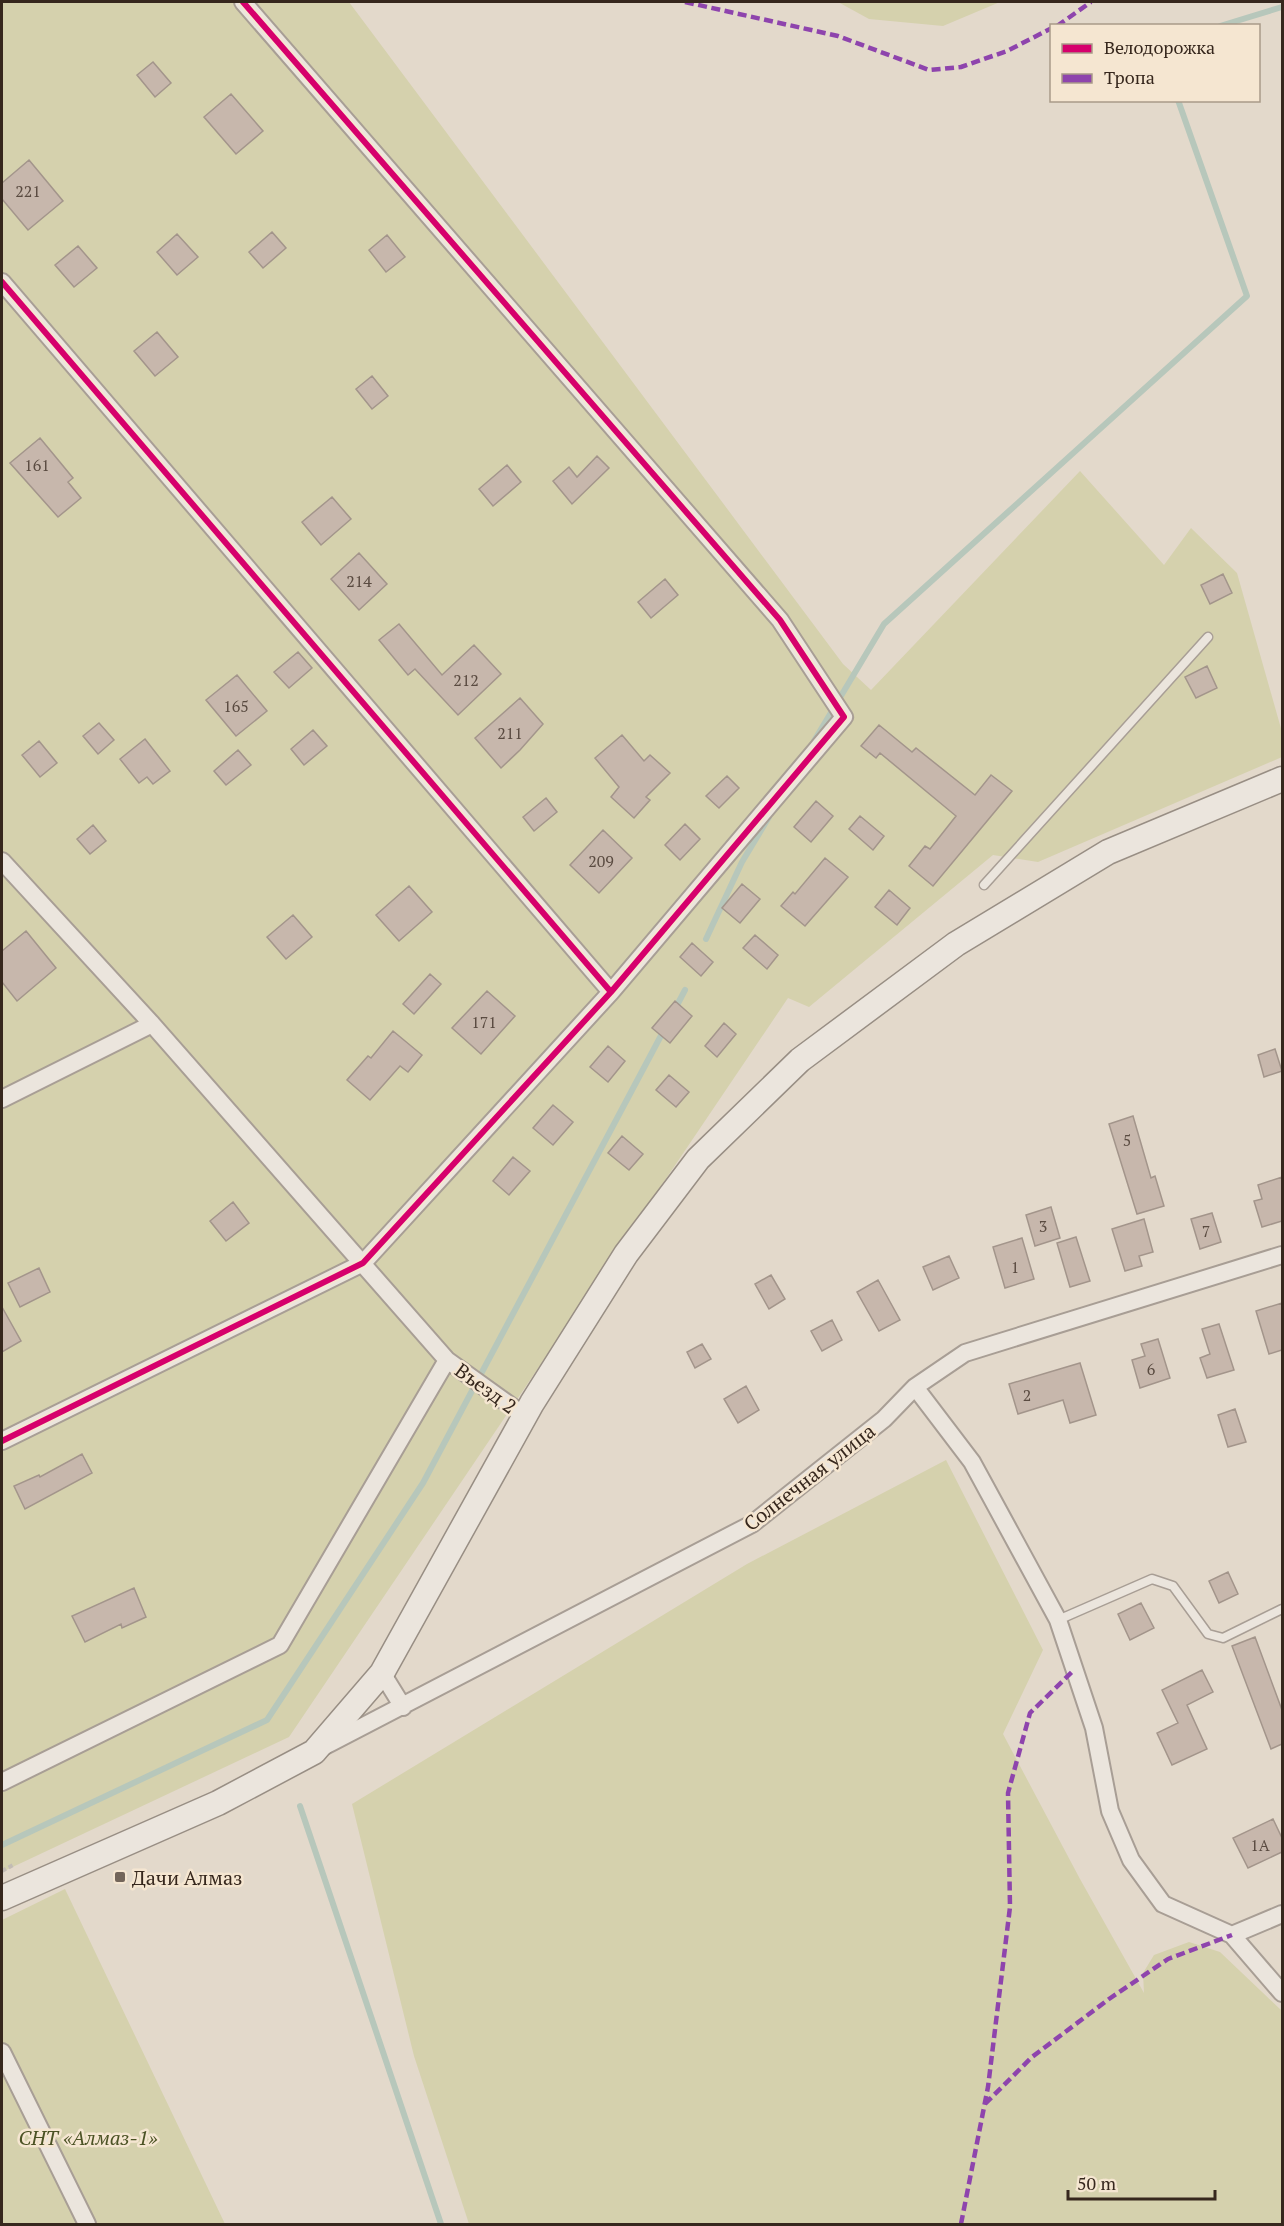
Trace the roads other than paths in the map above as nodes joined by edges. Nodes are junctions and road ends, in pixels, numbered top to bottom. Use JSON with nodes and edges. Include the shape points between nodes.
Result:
{"nodes":[{"id":1,"x":243,"y":2,"type":"edge"},
{"id":2,"x":2,"y":282,"type":"edge"},
{"id":3,"x":1208,"y":637,"type":"dead end"},
{"id":4,"x":1282,"y":779,"type":"edge"},
{"id":5,"x":2,"y":861,"type":"edge"},
{"id":6,"x":984,"y":885,"type":"dead end"},
{"id":7,"x":611,"y":992,"type":"junction"},
{"id":8,"x":152,"y":1024,"type":"junction"},
{"id":9,"x":2,"y":1099,"type":"edge"},
{"id":10,"x":1282,"y":1255,"type":"edge"},
{"id":11,"x":363,"y":1263,"type":"junction"},
{"id":12,"x":447,"y":1360,"type":"junction"},
{"id":13,"x":915,"y":1387,"type":"junction"},
{"id":14,"x":525,"y":1416,"type":"junction"},
{"id":15,"x":2,"y":1441,"type":"edge"},
{"id":16,"x":1282,"y":1609,"type":"edge"},
{"id":17,"x":1058,"y":1620,"type":"junction"},
{"id":18,"x":382,"y":1672,"type":"junction"},
{"id":19,"x":403,"y":1707,"type":"junction"},
{"id":20,"x":314,"y":1752,"type":"junction"},
{"id":21,"x":2,"y":1782,"type":"edge"},
{"id":22,"x":2,"y":1898,"type":"edge"},
{"id":23,"x":1282,"y":1914,"type":"edge"},
{"id":24,"x":1232,"y":1935,"type":"junction"},
{"id":25,"x":1282,"y":1993,"type":"edge"},
{"id":26,"x":2,"y":2052,"type":"edge"},
{"id":27,"x":87,"y":2224,"type":"edge"}],
"edges":[{"from":1,"to":7,"type":"street","via":[[780,620],[844,717]]},
{"from":2,"to":7,"type":"street"},
{"from":3,"to":6,"type":"lane"},
{"from":4,"to":14,"type":"main road","via":[[1108,852],[956,944],[800,1060],[698,1159],[626,1254]]},
{"from":5,"to":8,"type":"street","name":"Въезд 2"},
{"from":7,"to":11,"type":"street"},
{"from":8,"to":9,"type":"street"},
{"from":8,"to":11,"type":"street","name":"Въезд 2"},
{"from":10,"to":13,"type":"street","name":"Солнечная улица","via":[[965,1353]]},
{"from":11,"to":12,"type":"street","name":"Въезд 2"},
{"from":11,"to":15,"type":"street"},
{"from":12,"to":14,"type":"street","name":"Въезд 2"},
{"from":12,"to":21,"type":"street","via":[[280,1645]]},
{"from":13,"to":17,"type":"street","via":[[972,1462]]},
{"from":13,"to":19,"type":"street","name":"Солнечная улица","via":[[884,1419],[752,1524]]},
{"from":14,"to":18,"type":"main road"},
{"from":16,"to":17,"type":"lane","via":[[1223,1638],[1208,1634],[1173,1586],[1152,1580]]},
{"from":17,"to":24,"type":"street","via":[[1094,1728],[1110,1811],[1131,1860],[1164,1904]]},
{"from":18,"to":19,"type":"street"},
{"from":18,"to":20,"type":"main road"},
{"from":19,"to":20,"type":"street","name":"Солнечная улица"},
{"from":20,"to":22,"type":"main road","via":[[218,1803]]},
{"from":23,"to":24,"type":"street"},
{"from":24,"to":25,"type":"street"},
{"from":26,"to":27,"type":"street"}]}
